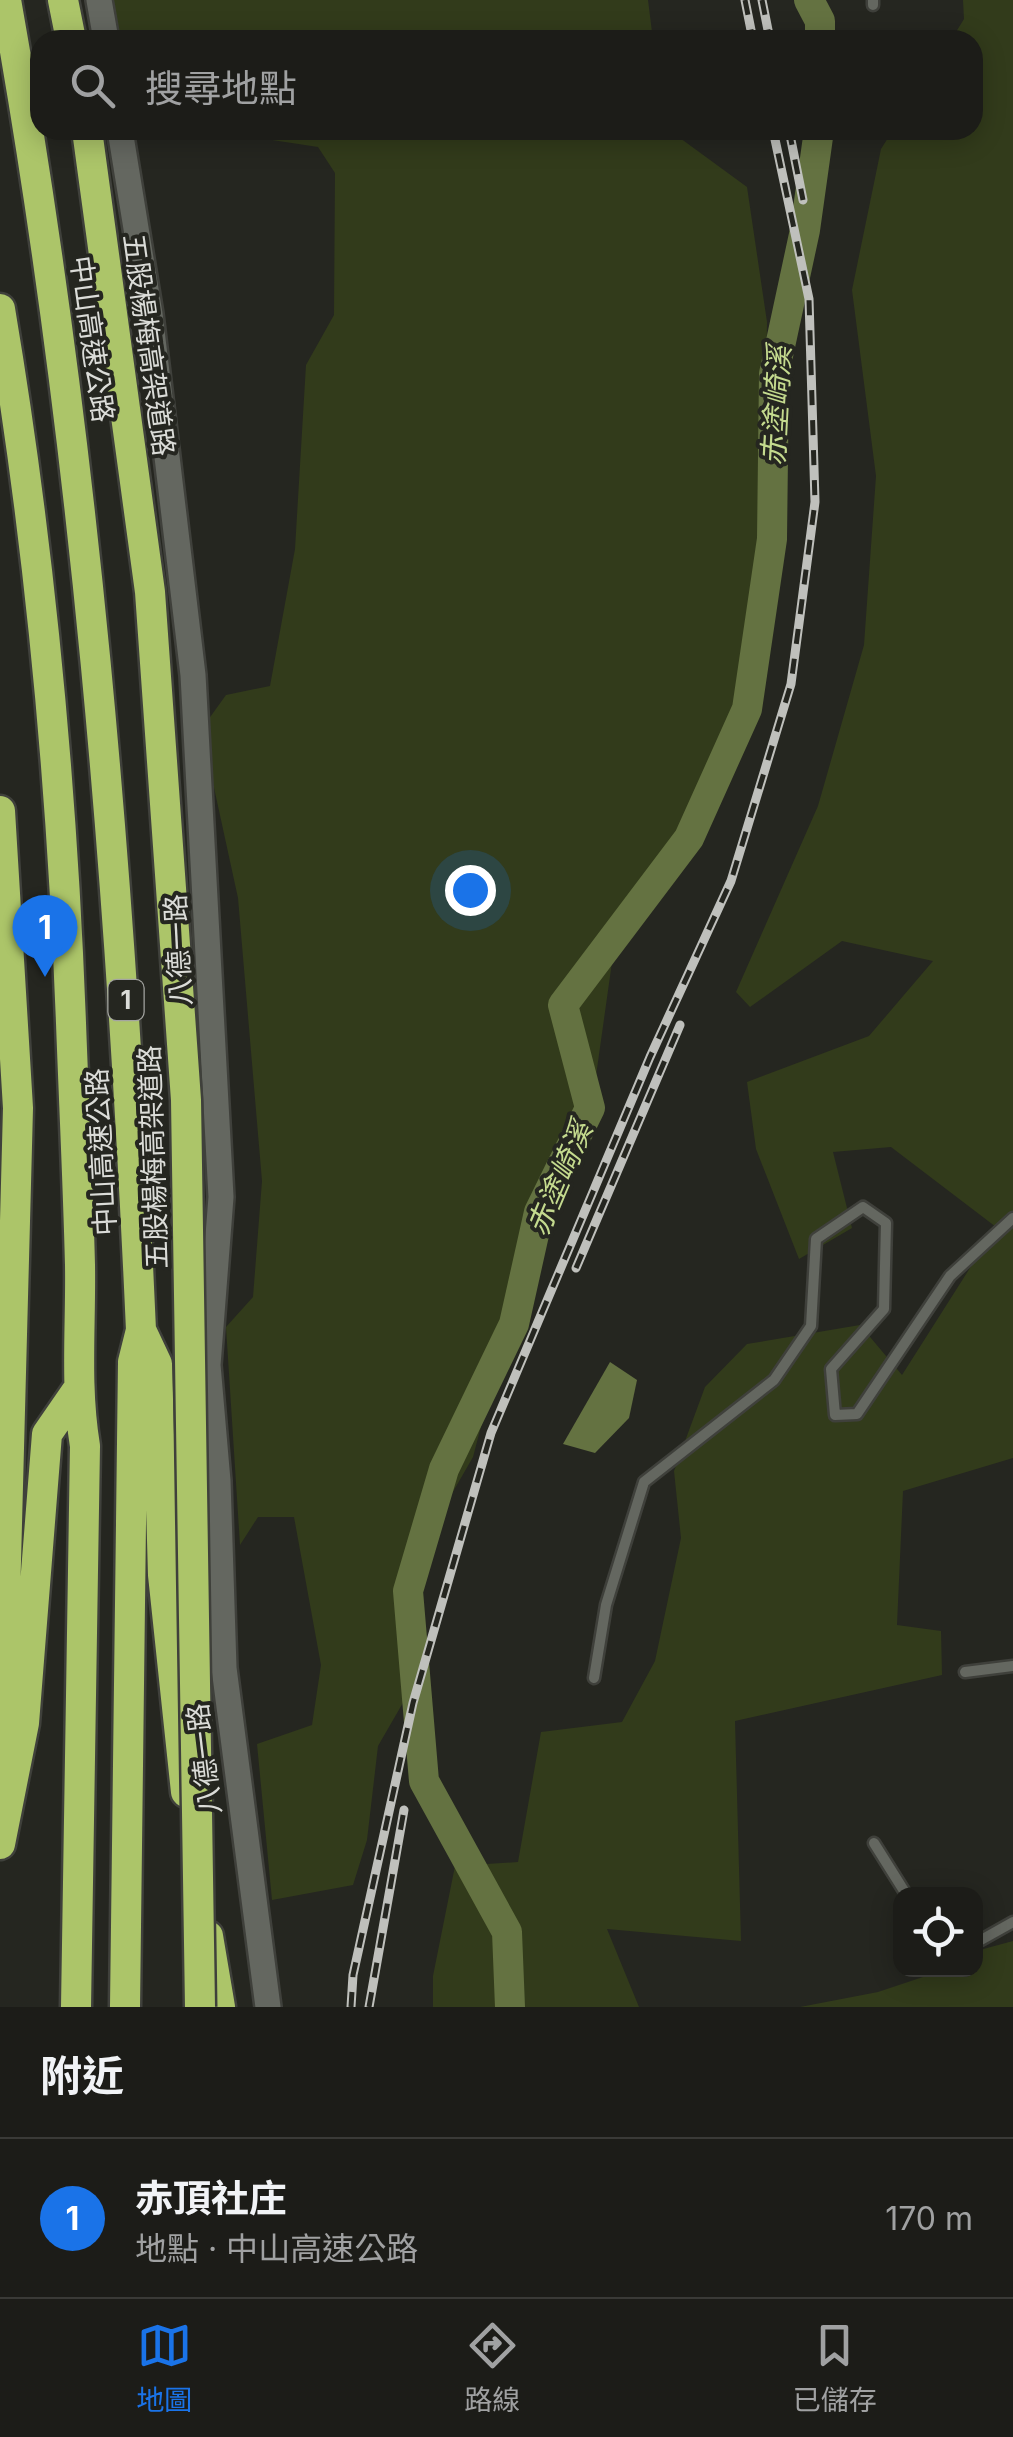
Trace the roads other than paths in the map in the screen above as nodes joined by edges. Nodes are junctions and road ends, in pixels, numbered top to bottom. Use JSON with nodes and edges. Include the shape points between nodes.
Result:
{"nodes":[{"id":1,"x":6,"y":0,"type":"edge"},
{"id":2,"x":63,"y":0,"type":"edge"},
{"id":3,"x":99,"y":0,"type":"edge"},
{"id":4,"x":68,"y":30,"type":"edge"},
{"id":5,"x":104,"y":30,"type":"edge"},
{"id":6,"x":88,"y":140,"type":"edge"},
{"id":7,"x":121,"y":140,"type":"edge"},
{"id":8,"x":0,"y":309,"type":"edge"},
{"id":9,"x":0,"y":811,"type":"edge"},
{"id":10,"x":1013,"y":1218,"type":"edge"},
{"id":11,"x":141,"y":1330,"type":"junction"},
{"id":12,"x":76,"y":1392,"type":"junction"},
{"id":13,"x":1013,"y":1666,"type":"edge"},
{"id":14,"x":965,"y":1672,"type":"dead end"},
{"id":15,"x":594,"y":1678,"type":"dead end"},
{"id":16,"x":0,"y":1788,"type":"edge"},
{"id":17,"x":874,"y":1843,"type":"dead end"},
{"id":18,"x":0,"y":1844,"type":"edge"},
{"id":19,"x":902,"y":1887,"type":"edge"},
{"id":20,"x":1013,"y":1922,"type":"edge"},
{"id":21,"x":983,"y":1936,"type":"edge"},
{"id":22,"x":76,"y":2007,"type":"edge"},
{"id":23,"x":126,"y":2007,"type":"edge"},
{"id":24,"x":200,"y":2007,"type":"edge"},
{"id":25,"x":220,"y":2007,"type":"edge"},
{"id":26,"x":268,"y":2007,"type":"edge"}],
"edges":[{"from":1,"to":11,"type":"highway","name":"中山高速公路","number":"1","via":[[79,485],[127,1020]]},
{"from":2,"to":4,"type":"highway"},
{"from":3,"to":5,"type":"street"},
{"from":6,"to":24,"type":"highway","name":"五股楊梅高架道路","number":"1","bridge":true,"via":[[150,592],[186,1100]]},
{"from":7,"to":26,"type":"street","name":"八德一路","via":[[180,536],[193,675],[221,1197],[208,1340],[224,1668]]},
{"from":8,"to":12,"type":"highway","name":"中山高速公路","number":"1","via":[[46,640],[64,857],[80,1268]]},
{"from":9,"to":16,"type":"highway","via":[[18,1108]]},
{"from":10,"to":15,"type":"lane","via":[[950,1276],[857,1414],[835,1414],[832,1369],[884,1309],[886,1224],[863,1207],[816,1239],[811,1326],[774,1380],[644,1482],[606,1605]]},
{"from":11,"to":23,"type":"highway","name":"中山高速公路","number":"1","via":[[133,1362]]},
{"from":11,"to":25,"type":"highway","via":[[157,1364],[170,1652]]},
{"from":12,"to":18,"type":"highway","via":[[47,1434],[24,1723]]},
{"from":12,"to":22,"type":"highway","name":"中山高速公路","number":"1","via":[[84,1446]]},
{"from":13,"to":14,"type":"lane"},
{"from":17,"to":19,"type":"lane"},
{"from":20,"to":21,"type":"lane"}]}
